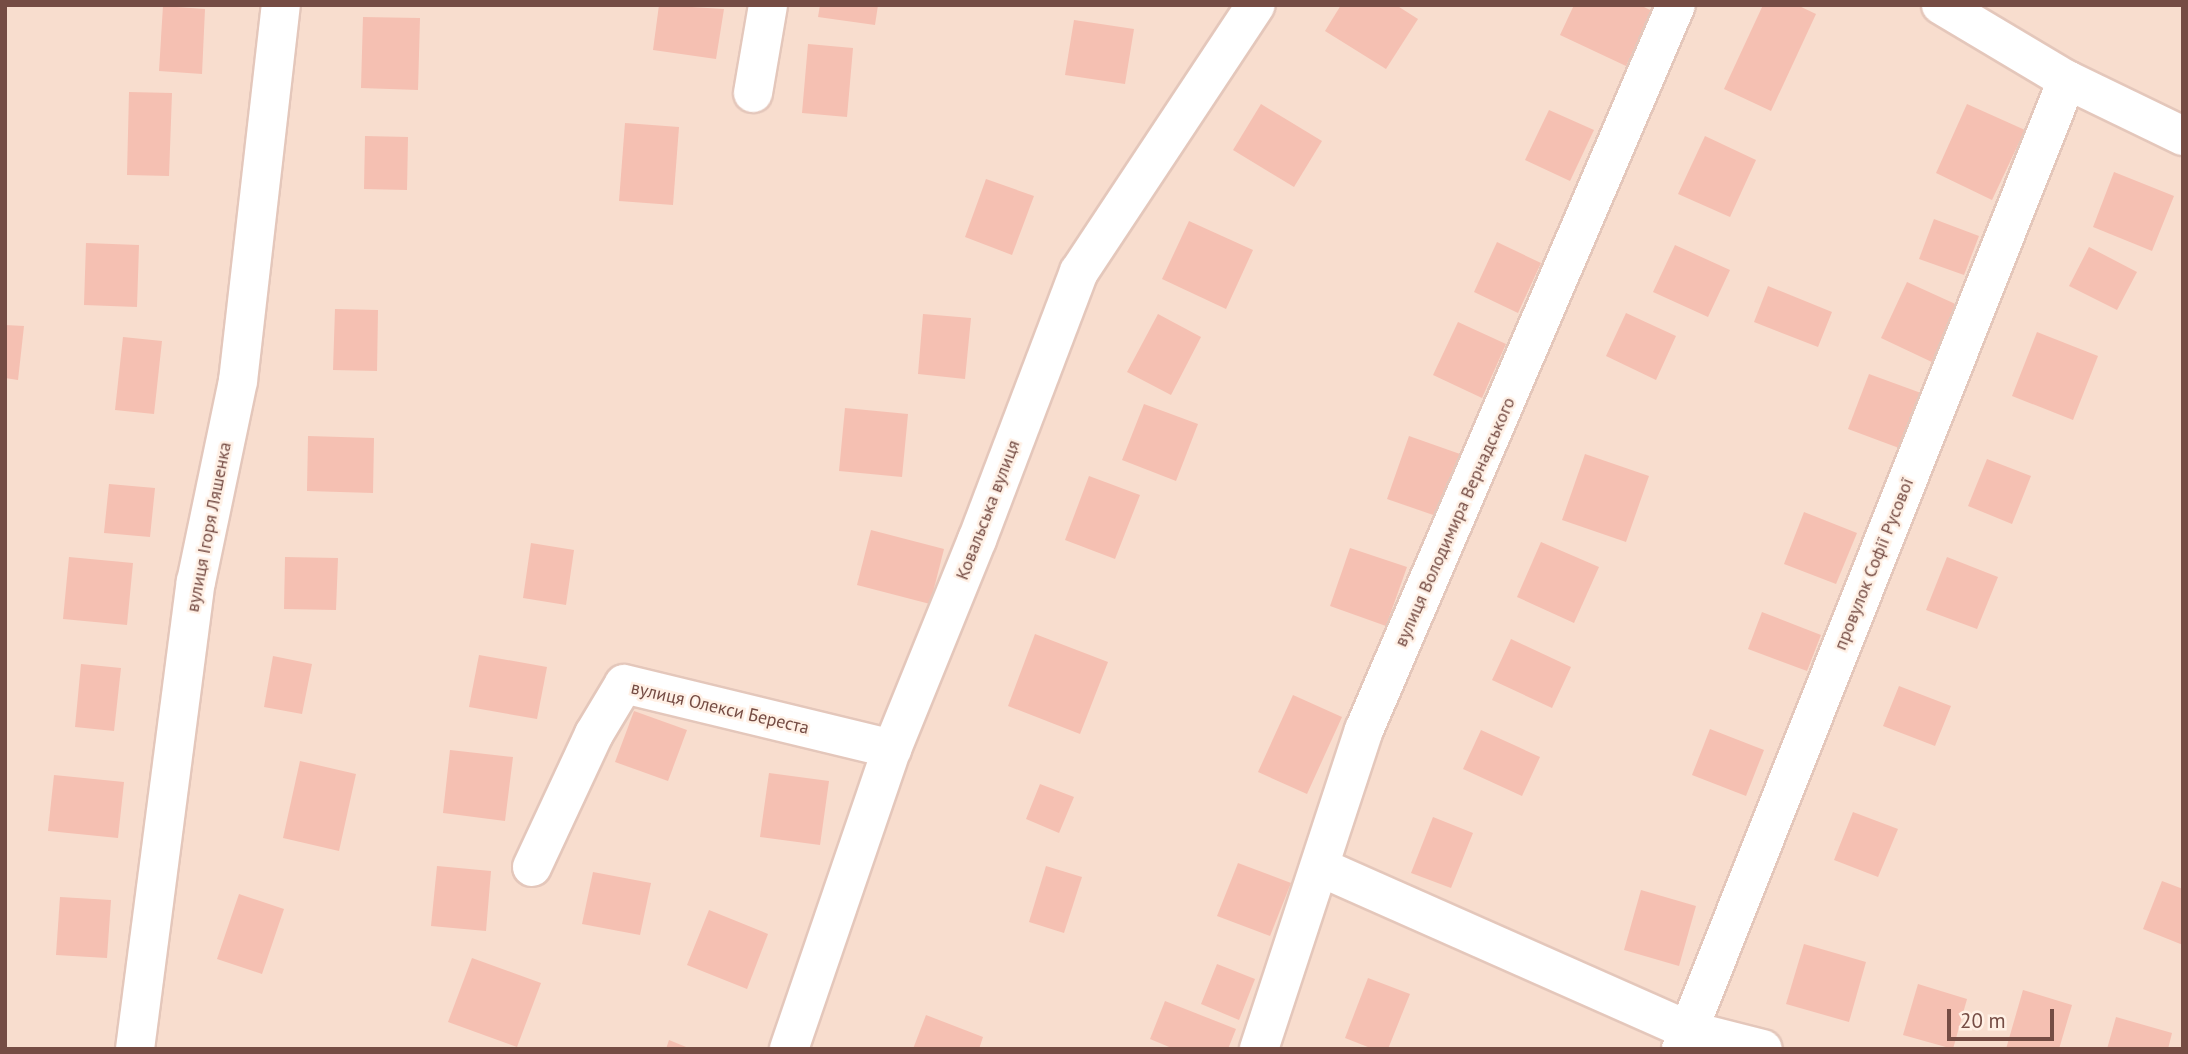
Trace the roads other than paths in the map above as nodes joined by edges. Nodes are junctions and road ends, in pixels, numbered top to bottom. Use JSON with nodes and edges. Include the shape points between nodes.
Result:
{"nodes":[{"id":1,"x":281,"y":5,"type":"edge"},
{"id":2,"x":768,"y":5,"type":"edge"},
{"id":3,"x":1256,"y":5,"type":"edge"},
{"id":4,"x":1676,"y":5,"type":"edge"},
{"id":5,"x":1941,"y":5,"type":"edge"},
{"id":6,"x":2067,"y":80,"type":"junction"},
{"id":7,"x":753,"y":93,"type":"dead end"},
{"id":8,"x":2183,"y":135,"type":"edge"},
{"id":9,"x":892,"y":749,"type":"junction"},
{"id":10,"x":532,"y":867,"type":"dead end"},
{"id":11,"x":1320,"y":867,"type":"junction"},
{"id":12,"x":1685,"y":1039,"type":"edge"},
{"id":13,"x":135,"y":1049,"type":"edge"},
{"id":14,"x":789,"y":1049,"type":"edge"},
{"id":15,"x":1258,"y":1049,"type":"edge"},
{"id":16,"x":1763,"y":1049,"type":"edge"}],
"edges":[{"from":1,"to":13,"type":"street","name":"вулиця Ігоря Ляшенка","via":[[238,381],[196,582]]},
{"from":2,"to":7,"type":"street"},
{"from":3,"to":9,"type":"street","name":"Ковальська вулиця","via":[[1079,272]]},
{"from":4,"to":11,"type":"street","name":"вулиця Володимира Вернадського","via":[[1364,730]]},
{"from":5,"to":6,"type":"street"},
{"from":6,"to":8,"type":"street"},
{"from":6,"to":12,"type":"street","name":"провулок Софії Русової"},
{"from":9,"to":10,"type":"street","name":"вулиця Олекси Береста","via":[[624,684],[594,734]]},
{"from":9,"to":14,"type":"street","name":"Ковальська вулиця"},
{"from":11,"to":12,"type":"street"},
{"from":11,"to":15,"type":"street","name":"вулиця Володимира Вернадського"},
{"from":12,"to":16,"type":"street"}]}
